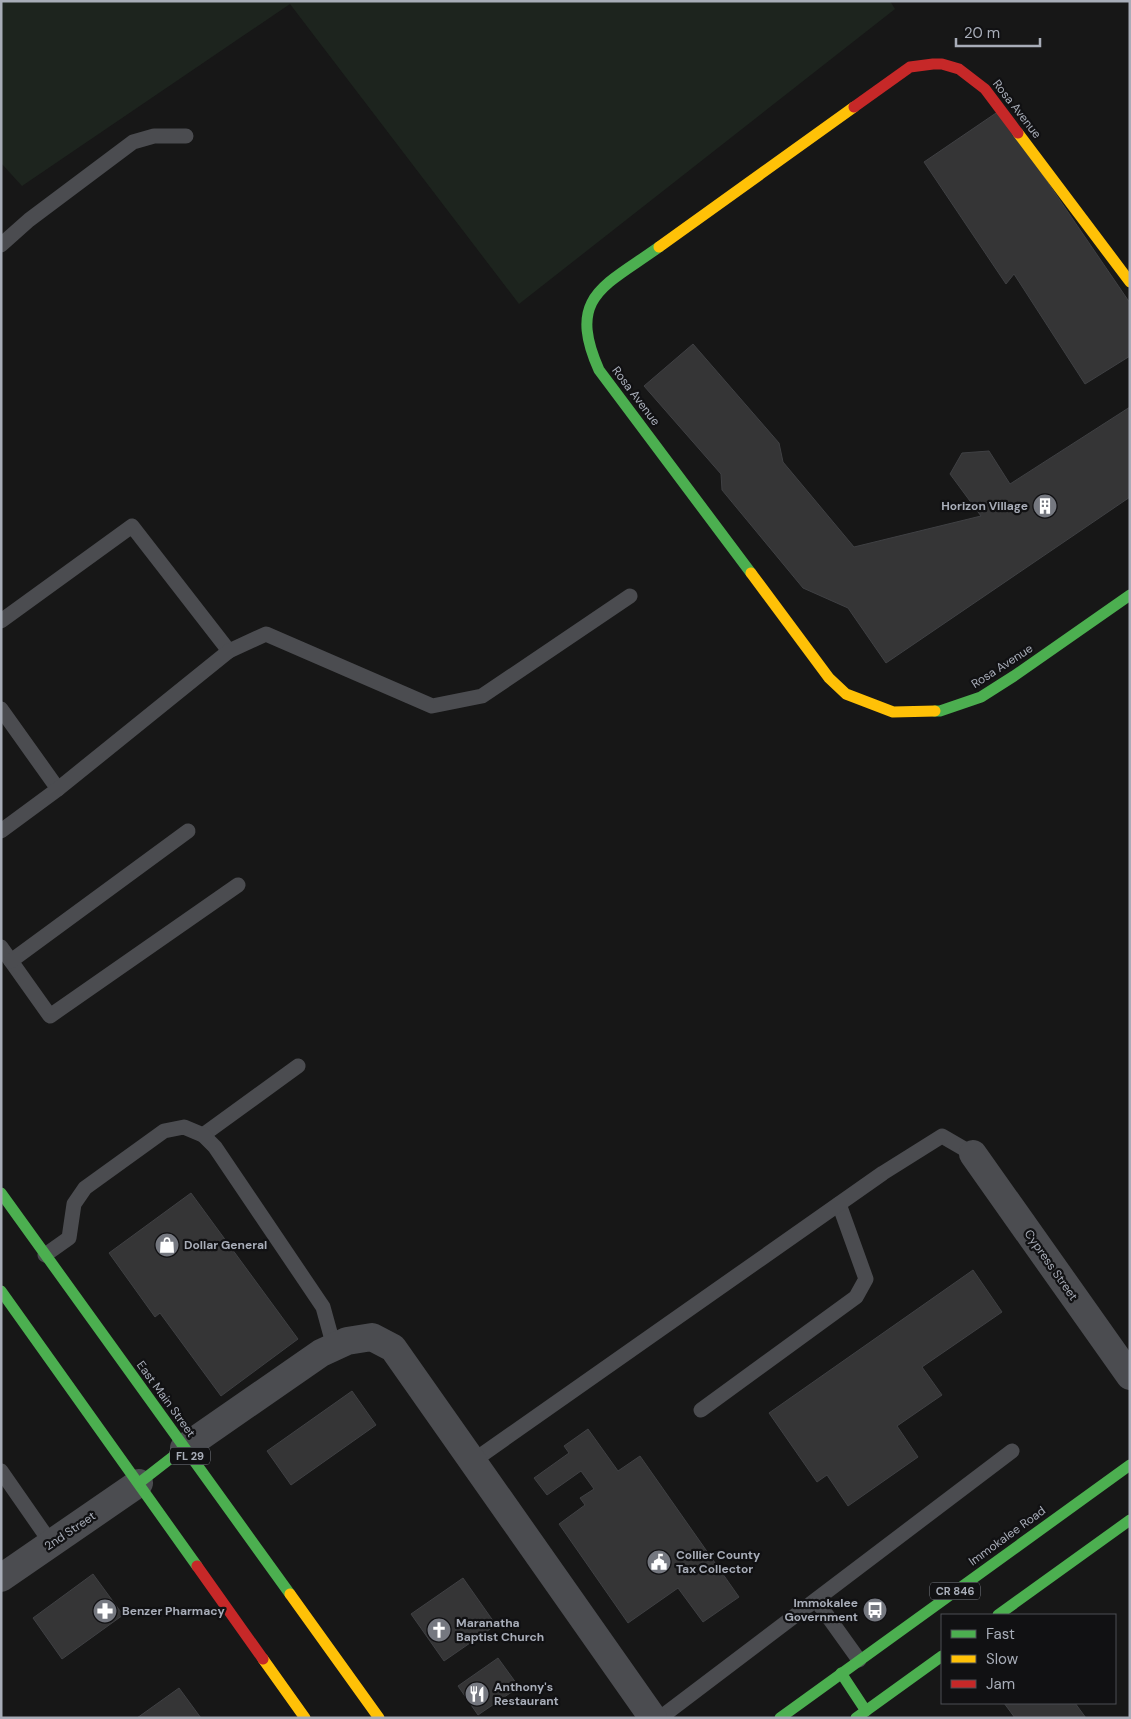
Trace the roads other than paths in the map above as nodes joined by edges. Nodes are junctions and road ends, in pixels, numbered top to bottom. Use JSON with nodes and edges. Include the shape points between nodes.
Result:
{"nodes":[{"id":1,"x":186,"y":136,"type":"dead end"},
{"id":2,"x":1,"y":245,"type":"edge"},
{"id":3,"x":1130,"y":282,"type":"edge"},
{"id":4,"x":1130,"y":595,"type":"edge"},
{"id":5,"x":630,"y":596,"type":"dead end"},
{"id":6,"x":1,"y":621,"type":"edge"},
{"id":7,"x":229,"y":651,"type":"junction"},
{"id":8,"x":1,"y":709,"type":"edge"},
{"id":9,"x":58,"y":789,"type":"junction"},
{"id":10,"x":1,"y":830,"type":"edge"},
{"id":11,"x":188,"y":831,"type":"dead end"},
{"id":12,"x":238,"y":885,"type":"dead end"},
{"id":13,"x":1,"y":947,"type":"edge"},
{"id":14,"x":11,"y":960,"type":"junction"},
{"id":15,"x":298,"y":1066,"type":"dead end"},
{"id":16,"x":203,"y":1135,"type":"junction"},
{"id":17,"x":973,"y":1154,"type":"joint"},
{"id":18,"x":1,"y":1193,"type":"edge"},
{"id":19,"x":839,"y":1204,"type":"junction"},
{"id":20,"x":45,"y":1255,"type":"junction"},
{"id":21,"x":1,"y":1291,"type":"edge"},
{"id":22,"x":334,"y":1347,"type":"junction"},
{"id":23,"x":1130,"y":1376,"type":"edge"},
{"id":24,"x":701,"y":1410,"type":"dead end"},
{"id":25,"x":184,"y":1448,"type":"junction"},
{"id":26,"x":1012,"y":1451,"type":"dead end"},
{"id":27,"x":473,"y":1461,"type":"junction"},
{"id":28,"x":1130,"y":1465,"type":"edge"},
{"id":29,"x":1,"y":1471,"type":"edge"},
{"id":30,"x":139,"y":1483,"type":"junction"},
{"id":31,"x":1130,"y":1520,"type":"edge"},
{"id":32,"x":51,"y":1543,"type":"junction"},
{"id":33,"x":1,"y":1578,"type":"edge"},
{"id":34,"x":816,"y":1600,"type":"junction"},
{"id":35,"x":999,"y":1614,"type":"edge"},
{"id":36,"x":941,"y":1657,"type":"edge"},
{"id":37,"x":859,"y":1660,"type":"junction"},
{"id":38,"x":841,"y":1674,"type":"junction"},
{"id":39,"x":861,"y":1714,"type":"edge"},
{"id":40,"x":305,"y":1718,"type":"edge"},
{"id":41,"x":379,"y":1718,"type":"edge"},
{"id":42,"x":654,"y":1718,"type":"edge"},
{"id":43,"x":660,"y":1718,"type":"edge"},
{"id":44,"x":780,"y":1718,"type":"edge"}],
"edges":[{"from":1,"to":2,"type":"lane","via":[[154,136],[133,142]]},
{"from":3,"to":4,"type":"main road","name":"Rosa Avenue","via":[[985,89],[968,74],[949,64],[927,63],[910,67],[598,292],[586,314],[590,349],[599,370],[829,678],[846,694],[893,712],[940,711],[981,697]]},
{"from":5,"to":7,"type":"lane","via":[[482,696],[432,706],[266,634]]},
{"from":6,"to":7,"type":"lane","via":[[132,526]]},
{"from":7,"to":9,"type":"lane"},
{"from":8,"to":9,"type":"lane"},
{"from":9,"to":10,"type":"lane"},
{"from":11,"to":14,"type":"lane"},
{"from":12,"to":14,"type":"lane","via":[[50,1016]]},
{"from":13,"to":14,"type":"lane"},
{"from":15,"to":16,"type":"lane"},
{"from":16,"to":20,"type":"lane","via":[[184,1127],[164,1132],[86,1188],[74,1204],[69,1238]]},
{"from":16,"to":22,"type":"lane","via":[[215,1147],[323,1307]]},
{"from":17,"to":19,"type":"lane","via":[[942,1136]]},
{"from":17,"to":23,"type":"street","name":"Cypress Street"},
{"from":18,"to":20,"type":"main road","name":"East Main Street","number":"FL 29"},
{"from":19,"to":24,"type":"lane","via":[[866,1279],[856,1297]]},
{"from":19,"to":27,"type":"lane"},
{"from":20,"to":25,"type":"main road","name":"East Main Street","number":"FL 29"},
{"from":21,"to":30,"type":"main road"},
{"from":22,"to":25,"type":"street"},
{"from":22,"to":27,"type":"street","via":[[372,1337],[393,1348]]},
{"from":25,"to":30,"type":"main road"},
{"from":25,"to":41,"type":"main road","name":"East Main Street","number":"FL 29"},
{"from":26,"to":34,"type":"lane"},
{"from":27,"to":42,"type":"street"},
{"from":28,"to":37,"type":"main road","name":"Immokalee Road","number":"CR 846"},
{"from":29,"to":32,"type":"lane"},
{"from":30,"to":32,"type":"street","name":"2nd Street"},
{"from":30,"to":40,"type":"main road"},
{"from":31,"to":35,"type":"main road"},
{"from":32,"to":33,"type":"street","name":"2nd Street"},
{"from":34,"to":37,"type":"lane"},
{"from":34,"to":43,"type":"lane"},
{"from":36,"to":39,"type":"main road"},
{"from":37,"to":38,"type":"main road","name":"Immokalee Road","number":"CR 846"},
{"from":38,"to":39,"type":"main road"},
{"from":38,"to":44,"type":"main road","name":"Immokalee Road","number":"CR 846"}]}
